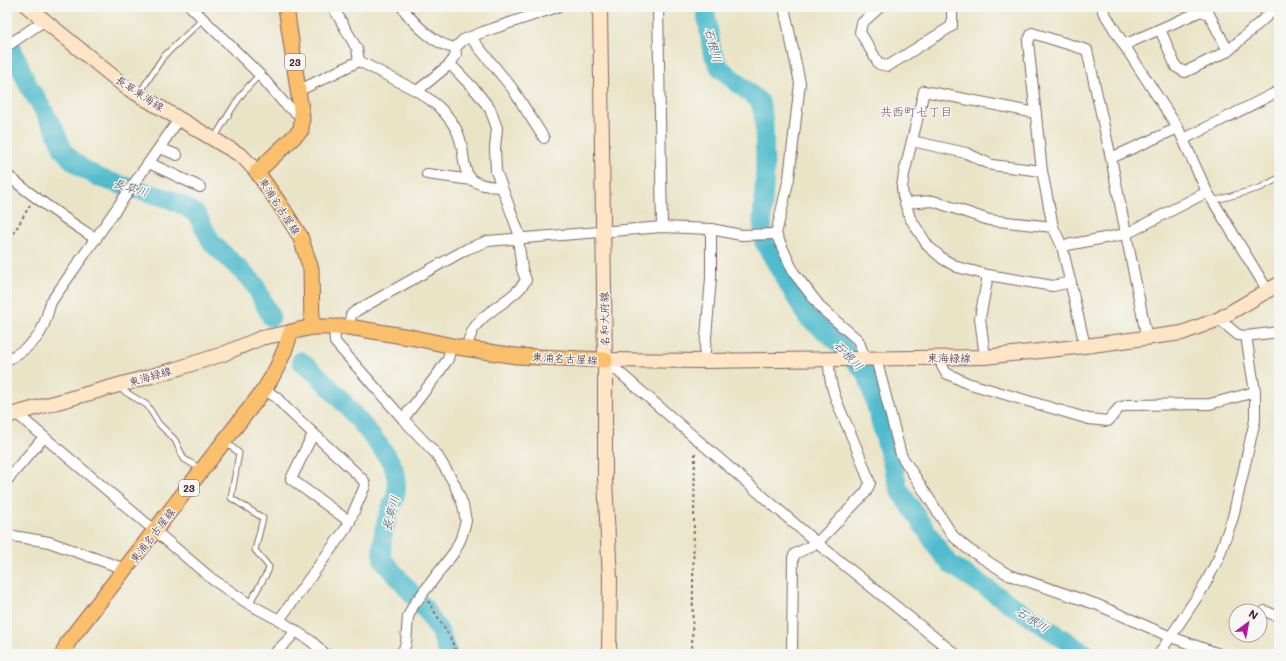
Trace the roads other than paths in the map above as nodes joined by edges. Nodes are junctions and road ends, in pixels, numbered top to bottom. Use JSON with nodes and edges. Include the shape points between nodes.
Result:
{"nodes":[{"id":1,"x":286,"y":7,"type":"edge"},
{"id":2,"x":333,"y":7,"type":"edge"},
{"id":3,"x":402,"y":7,"type":"edge"},
{"id":4,"x":557,"y":7,"type":"edge"},
{"id":5,"x":600,"y":7,"type":"edge"},
{"id":6,"x":658,"y":7,"type":"edge"},
{"id":7,"x":784,"y":7,"type":"edge"},
{"id":8,"x":880,"y":7,"type":"edge"},
{"id":9,"x":952,"y":7,"type":"edge"},
{"id":10,"x":1277,"y":7,"type":"edge"},
{"id":11,"x":31,"y":8,"type":"edge"},
{"id":12,"x":194,"y":8,"type":"edge"},
{"id":13,"x":1101,"y":8,"type":"edge"},
{"id":14,"x":203,"y":19,"type":"junction"},
{"id":15,"x":45,"y":20,"type":"junction"},
{"id":16,"x":1160,"y":29,"type":"junction"},
{"id":17,"x":471,"y":38,"type":"junction"},
{"id":18,"x":10,"y":43,"type":"edge"},
{"id":19,"x":1124,"y":45,"type":"junction"},
{"id":20,"x":454,"y":48,"type":"junction"},
{"id":21,"x":1228,"y":51,"type":"junction"},
{"id":22,"x":359,"y":61,"type":"junction"},
{"id":23,"x":450,"y":64,"type":"junction"},
{"id":24,"x":260,"y":75,"type":"junction"},
{"id":25,"x":417,"y":90,"type":"junction"},
{"id":26,"x":298,"y":91,"type":"junction"},
{"id":27,"x":1279,"y":91,"type":"edge"},
{"id":28,"x":138,"y":94,"type":"junction"},
{"id":29,"x":1036,"y":113,"type":"junction"},
{"id":30,"x":302,"y":117,"type":"junction"},
{"id":31,"x":180,"y":118,"type":"junction"},
{"id":32,"x":1178,"y":128,"type":"junction"},
{"id":33,"x":544,"y":138,"type":"dead end"},
{"id":34,"x":213,"y":139,"type":"junction"},
{"id":35,"x":1184,"y":139,"type":"junction"},
{"id":36,"x":912,"y":141,"type":"junction"},
{"id":37,"x":160,"y":148,"type":"junction"},
{"id":38,"x":177,"y":156,"type":"dead end"},
{"id":39,"x":1111,"y":158,"type":"junction"},
{"id":40,"x":149,"y":163,"type":"junction"},
{"id":41,"x":1042,"y":171,"type":"junction"},
{"id":42,"x":257,"y":172,"type":"junction"},
{"id":43,"x":427,"y":174,"type":"dead end"},
{"id":44,"x":7,"y":175,"type":"edge"},
{"id":45,"x":1279,"y":178,"type":"edge"},
{"id":46,"x":472,"y":180,"type":"junction"},
{"id":47,"x":200,"y":187,"type":"dead end"},
{"id":48,"x":502,"y":187,"type":"junction"},
{"id":49,"x":1210,"y":196,"type":"junction"},
{"id":50,"x":905,"y":203,"type":"junction"},
{"id":51,"x":662,"y":227,"type":"junction"},
{"id":52,"x":1053,"y":228,"type":"junction"},
{"id":53,"x":711,"y":229,"type":"junction"},
{"id":54,"x":603,"y":232,"type":"junction"},
{"id":55,"x":776,"y":234,"type":"junction"},
{"id":56,"x":1126,"y":234,"type":"junction"},
{"id":57,"x":96,"y":239,"type":"junction"},
{"id":58,"x":519,"y":239,"type":"junction"},
{"id":59,"x":1062,"y":246,"type":"junction"},
{"id":60,"x":988,"y":275,"type":"junction"},
{"id":61,"x":1071,"y":282,"type":"junction"},
{"id":62,"x":1273,"y":288,"type":"edge"},
{"id":63,"x":1219,"y":319,"type":"junction"},
{"id":64,"x":312,"y":327,"type":"junction"},
{"id":65,"x":334,"y":327,"type":"junction"},
{"id":66,"x":349,"y":328,"type":"junction"},
{"id":67,"x":291,"y":332,"type":"junction"},
{"id":68,"x":1279,"y":332,"type":"edge"},
{"id":69,"x":1246,"y":336,"type":"junction"},
{"id":70,"x":1147,"y":339,"type":"junction"},
{"id":71,"x":450,"y":346,"type":"junction"},
{"id":72,"x":1085,"y":346,"type":"junction"},
{"id":73,"x":468,"y":349,"type":"junction"},
{"id":74,"x":942,"y":357,"type":"junction"},
{"id":75,"x":985,"y":357,"type":"junction"},
{"id":76,"x":868,"y":358,"type":"junction"},
{"id":77,"x":7,"y":360,"type":"edge"},
{"id":78,"x":605,"y":360,"type":"junction"},
{"id":79,"x":834,"y":360,"type":"junction"},
{"id":80,"x":704,"y":361,"type":"junction"},
{"id":81,"x":120,"y":384,"type":"junction"},
{"id":82,"x":264,"y":390,"type":"junction"},
{"id":83,"x":1255,"y":392,"type":"junction"},
{"id":84,"x":12,"y":415,"type":"edge"},
{"id":85,"x":403,"y":419,"type":"junction"},
{"id":86,"x":313,"y":434,"type":"junction"},
{"id":87,"x":44,"y":437,"type":"junction"},
{"id":88,"x":225,"y":442,"type":"junction"},
{"id":89,"x":202,"y":471,"type":"junction"},
{"id":90,"x":7,"y":480,"type":"edge"},
{"id":91,"x":350,"y":522,"type":"junction"},
{"id":92,"x":156,"y":531,"type":"junction"},
{"id":93,"x":7,"y":535,"type":"edge"},
{"id":94,"x":817,"y":542,"type":"junction"},
{"id":95,"x":125,"y":569,"type":"junction"},
{"id":96,"x":249,"y":604,"type":"junction"},
{"id":97,"x":1268,"y":612,"type":"edge"},
{"id":98,"x":1279,"y":617,"type":"edge"},
{"id":99,"x":279,"y":620,"type":"junction"},
{"id":100,"x":295,"y":630,"type":"junction"},
{"id":101,"x":1171,"y":637,"type":"junction"},
{"id":102,"x":63,"y":654,"type":"edge"},
{"id":103,"x":274,"y":654,"type":"edge"},
{"id":104,"x":325,"y":654,"type":"edge"},
{"id":105,"x":402,"y":654,"type":"edge"},
{"id":106,"x":609,"y":654,"type":"edge"},
{"id":107,"x":792,"y":654,"type":"edge"},
{"id":108,"x":955,"y":654,"type":"edge"},
{"id":109,"x":1159,"y":654,"type":"edge"},
{"id":110,"x":1219,"y":654,"type":"edge"}],
"edges":[{"from":1,"to":26,"type":"main road","name":"東浦名古屋線","number":"23"},
{"from":2,"to":22,"type":"street","via":[[357,49]]},
{"from":3,"to":20,"type":"street","via":[[417,27],[447,47]]},
{"from":4,"to":17,"type":"street"},
{"from":5,"to":54,"type":"main road","name":"名和大府線"},
{"from":6,"to":51,"type":"street"},
{"from":7,"to":55,"type":"street","via":[[800,83],[789,178]]},
{"from":8,"to":9,"type":"street","via":[[862,23],[860,32],[879,64],[888,66],[952,26]]},
{"from":10,"to":21,"type":"street"},
{"from":11,"to":15,"type":"main road","name":"長草東海線"},
{"from":12,"to":14,"type":"street"},
{"from":13,"to":19,"type":"street"},
{"from":14,"to":24,"type":"street"},
{"from":14,"to":28,"type":"lane","via":[[163,57]]},
{"from":15,"to":18,"type":"street"},
{"from":15,"to":28,"type":"main road","name":"長草東海線","via":[[127,88]]},
{"from":16,"to":19,"type":"street"},
{"from":16,"to":21,"type":"street","via":[[1201,11],[1208,14]]},
{"from":16,"to":21,"type":"street","via":[[1176,67],[1185,72]]},
{"from":17,"to":20,"type":"street","via":[[463,40]]},
{"from":17,"to":33,"type":"street","via":[[512,88]]},
{"from":19,"to":32,"type":"street"},
{"from":20,"to":23,"type":"street","via":[[456,55]]},
{"from":22,"to":25,"type":"street"},
{"from":22,"to":26,"type":"street"},
{"from":23,"to":25,"type":"street"},
{"from":23,"to":48,"type":"street","via":[[490,109],[497,128],[495,166]]},
{"from":24,"to":30,"type":"street","via":[[284,104]]},
{"from":24,"to":34,"type":"lane","via":[[245,90]]},
{"from":25,"to":46,"type":"street","via":[[438,106],[450,120],[461,143],[464,168]]},
{"from":26,"to":30,"type":"main road","name":"東浦名古屋線","number":"23"},
{"from":27,"to":35,"type":"street"},
{"from":28,"to":31,"type":"main road","name":"長草東海線"},
{"from":29,"to":36,"type":"street","via":[[924,91]]},
{"from":29,"to":39,"type":"street","via":[[1028,42],[1032,33],[1087,50]]},
{"from":29,"to":41,"type":"street"},
{"from":30,"to":42,"type":"main road","name":"東浦名古屋線","number":"23","via":[[301,130]]},
{"from":31,"to":34,"type":"main road","name":"長草東海線"},
{"from":31,"to":37,"type":"street"},
{"from":32,"to":35,"type":"street"},
{"from":32,"to":39,"type":"street"},
{"from":34,"to":42,"type":"main road","name":"長草東海線","via":[[242,156]]},
{"from":35,"to":49,"type":"street"},
{"from":36,"to":41,"type":"street","via":[[966,153],[992,165]]},
{"from":36,"to":50,"type":"street","via":[[902,187]]},
{"from":37,"to":38,"type":"street"},
{"from":37,"to":40,"type":"street"},
{"from":39,"to":56,"type":"street"},
{"from":40,"to":47,"type":"street"},
{"from":40,"to":57,"type":"street"},
{"from":41,"to":52,"type":"street"},
{"from":42,"to":64,"type":"main road","name":"東浦名古屋線","via":[[300,236],[311,269]]},
{"from":43,"to":46,"type":"street"},
{"from":44,"to":57,"type":"street","via":[[60,216]]},
{"from":45,"to":49,"type":"lane","via":[[1260,188]]},
{"from":46,"to":48,"type":"street","via":[[483,185]]},
{"from":48,"to":58,"type":"street"},
{"from":49,"to":56,"type":"street"},
{"from":49,"to":62,"type":"street"},
{"from":50,"to":52,"type":"street","via":[[934,201],[989,220]]},
{"from":50,"to":60,"type":"street","via":[[918,233],[943,260]]},
{"from":51,"to":53,"type":"street"},
{"from":51,"to":54,"type":"street"},
{"from":52,"to":59,"type":"street"},
{"from":53,"to":55,"type":"street","via":[[741,235]]},
{"from":53,"to":80,"type":"street","via":[[711,278]]},
{"from":54,"to":58,"type":"street"},
{"from":54,"to":78,"type":"main road","name":"名和大府線"},
{"from":55,"to":76,"type":"street","via":[[794,273],[822,309],[858,340]]},
{"from":56,"to":59,"type":"street"},
{"from":56,"to":70,"type":"street"},
{"from":57,"to":77,"type":"street","via":[[51,302],[42,330],[18,354]]},
{"from":58,"to":66,"type":"street","via":[[488,241],[467,249],[356,310],[351,315]]},
{"from":58,"to":73,"type":"street","via":[[522,269],[526,280],[519,290],[479,321],[470,336]]},
{"from":59,"to":61,"type":"street"},
{"from":60,"to":61,"type":"street","via":[[1053,286]]},
{"from":60,"to":75,"type":"street","via":[[980,318]]},
{"from":61,"to":72,"type":"street"},
{"from":62,"to":63,"type":"main road","name":"東海緑線"},
{"from":63,"to":69,"type":"street","via":[[1238,335]]},
{"from":63,"to":70,"type":"main road","name":"東海緑線","via":[[1182,333]]},
{"from":64,"to":65,"type":"main road","name":"東浦名古屋線"},
{"from":64,"to":67,"type":"main road","name":"東浦名古屋線"},
{"from":65,"to":66,"type":"main road","name":"東浦名古屋線"},
{"from":65,"to":85,"type":"street","via":[[335,342]]},
{"from":66,"to":71,"type":"main road","name":"東浦名古屋線"},
{"from":67,"to":81,"type":"main road","name":"東海緑線","via":[[261,338],[223,354]]},
{"from":67,"to":82,"type":"main road","name":"東浦名古屋線","number":"23","via":[[278,370]]},
{"from":68,"to":69,"type":"street"},
{"from":69,"to":83,"type":"street"},
{"from":70,"to":72,"type":"main road","name":"東海緑線"},
{"from":71,"to":73,"type":"main road","name":"東浦名古屋線"},
{"from":71,"to":85,"type":"street","via":[[448,358]]},
{"from":72,"to":75,"type":"main road","name":"東海緑線"},
{"from":73,"to":78,"type":"main road","name":"東浦名古屋線","via":[[516,356]]},
{"from":74,"to":75,"type":"main road","name":"東海緑線"},
{"from":74,"to":76,"type":"main road","name":"東海緑線"},
{"from":74,"to":83,"type":"street","via":[[942,366],[946,373],[967,383],[1089,419],[1108,421],[1119,408],[1128,405],[1210,404]]},
{"from":76,"to":79,"type":"main road","name":"東海緑線"},
{"from":76,"to":101,"type":"street","via":[[901,454],[953,536],[968,549],[1009,575],[1098,605]]},
{"from":78,"to":80,"type":"main road","name":"東海緑線"},
{"from":78,"to":94,"type":"street"},
{"from":78,"to":106,"type":"main road","name":"名和大府線","via":[[605,479],[610,579]]},
{"from":79,"to":80,"type":"main road","name":"東海緑線"},
{"from":79,"to":94,"type":"street","via":[[829,374],[833,394],[870,483],[866,492]]},
{"from":81,"to":84,"type":"main road","name":"東海緑線"},
{"from":81,"to":89,"type":"lane","via":[[122,390],[147,405],[159,424],[175,440],[184,459]]},
{"from":82,"to":86,"type":"street","via":[[276,397]]},
{"from":82,"to":88,"type":"main road","name":"東浦名古屋線","number":"23"},
{"from":83,"to":101,"type":"street","via":[[1256,420],[1233,518],[1203,588]]},
{"from":84,"to":87,"type":"street"},
{"from":85,"to":105,"type":"street","via":[[437,455],[454,483],[466,521],[455,551],[413,606],[408,617],[406,644]]},
{"from":86,"to":91,"type":"street","via":[[364,481],[365,486]]},
{"from":86,"to":91,"type":"street","via":[[291,479]]},
{"from":87,"to":90,"type":"street"},
{"from":87,"to":92,"type":"street"},
{"from":88,"to":89,"type":"main road","name":"東浦名古屋線","number":"23"},
{"from":88,"to":96,"type":"lane","via":[[239,453],[231,498],[263,518],[254,550],[270,567]]},
{"from":89,"to":92,"type":"main road","name":"東浦名古屋線","number":"23"},
{"from":91,"to":99,"type":"street"},
{"from":92,"to":95,"type":"main road","name":"東浦名古屋線","number":"23"},
{"from":92,"to":96,"type":"street","via":[[212,579]]},
{"from":93,"to":95,"type":"street","via":[[49,542]]},
{"from":94,"to":107,"type":"street","via":[[793,557]]},
{"from":94,"to":108,"type":"street"},
{"from":95,"to":102,"type":"main road","name":"東浦名古屋線","number":"23","via":[[68,642]]},
{"from":96,"to":99,"type":"street"},
{"from":97,"to":98,"type":"street"},
{"from":99,"to":100,"type":"street"},
{"from":100,"to":103,"type":"street"},
{"from":100,"to":104,"type":"street","via":[[311,640]]},
{"from":101,"to":109,"type":"street"},
{"from":101,"to":110,"type":"street"}]}
